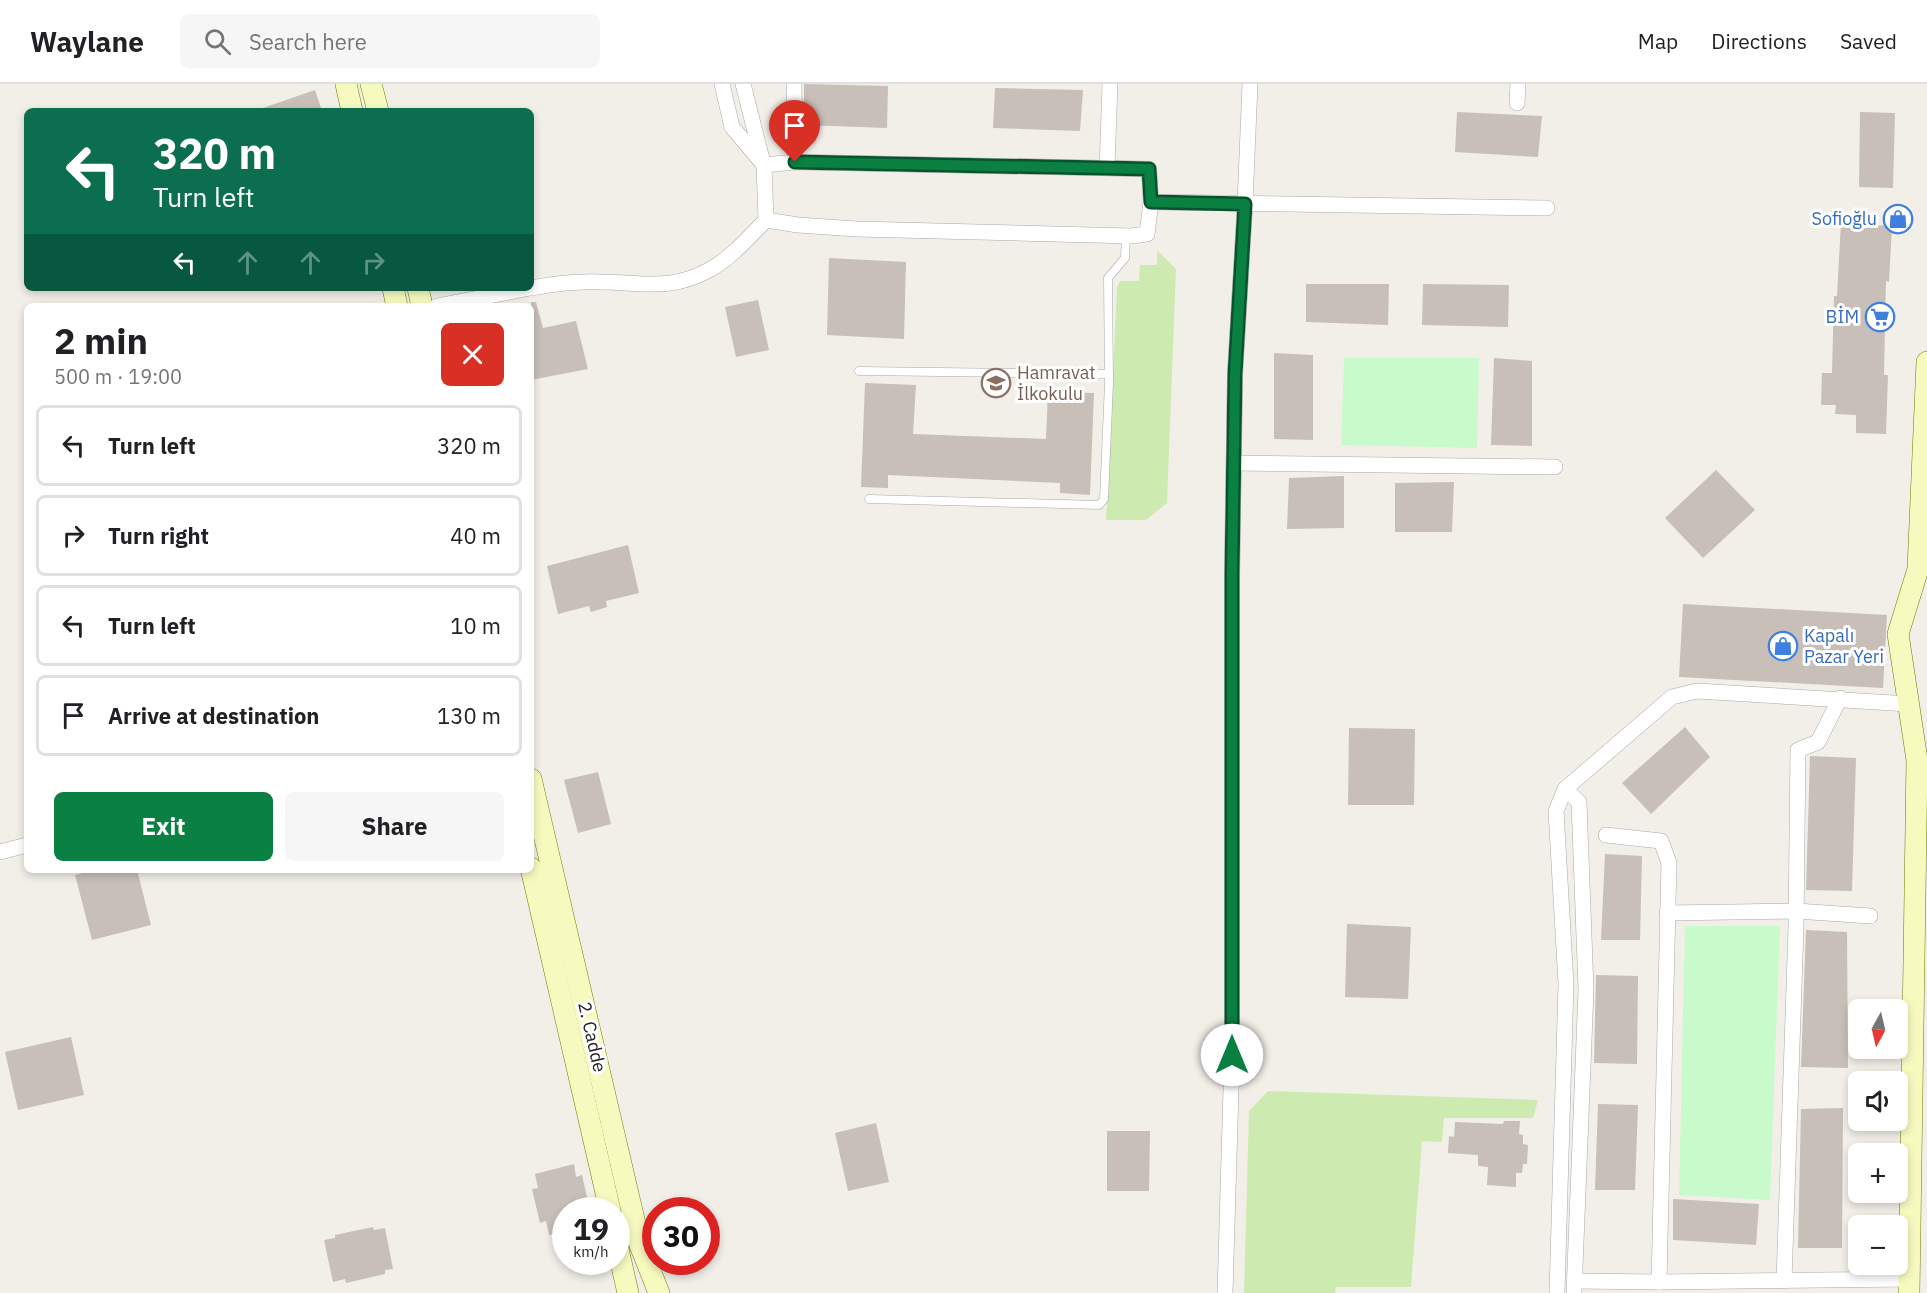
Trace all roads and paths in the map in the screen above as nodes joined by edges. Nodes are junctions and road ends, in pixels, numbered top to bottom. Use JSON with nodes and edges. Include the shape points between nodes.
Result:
{"nodes":[{"id":1,"x":346,"y":84,"type":"edge"},
{"id":2,"x":371,"y":84,"type":"edge"},
{"id":3,"x":722,"y":84,"type":"edge"},
{"id":4,"x":742,"y":84,"type":"edge"},
{"id":5,"x":794,"y":84,"type":"edge"},
{"id":6,"x":1110,"y":84,"type":"edge"},
{"id":7,"x":1250,"y":84,"type":"edge"},
{"id":8,"x":1518,"y":84,"type":"edge"},
{"id":9,"x":1518,"y":103,"type":"dead end"},
{"id":10,"x":351,"y":108,"type":"edge"},
{"id":11,"x":377,"y":108,"type":"edge"},
{"id":12,"x":795,"y":153,"type":"dead end"},
{"id":13,"x":764,"y":165,"type":"junction"},
{"id":14,"x":1107,"y":168,"type":"junction"},
{"id":15,"x":1151,"y":202,"type":"junction"},
{"id":16,"x":1245,"y":204,"type":"junction"},
{"id":17,"x":1547,"y":208,"type":"dead end"},
{"id":18,"x":766,"y":220,"type":"junction"},
{"id":19,"x":1126,"y":236,"type":"junction"},
{"id":20,"x":534,"y":288,"type":"edge"},
{"id":21,"x":515,"y":291,"type":"edge"},
{"id":22,"x":453,"y":303,"type":"edge"},
{"id":23,"x":1927,"y":362,"type":"edge"},
{"id":24,"x":859,"y":371,"type":"dead end"},
{"id":25,"x":1109,"y":374,"type":"junction"},
{"id":26,"x":1234,"y":463,"type":"junction"},
{"id":27,"x":1556,"y":467,"type":"dead end"},
{"id":28,"x":869,"y":499,"type":"dead end"},
{"id":29,"x":1840,"y":698,"type":"junction"},
{"id":30,"x":1909,"y":704,"type":"junction"},
{"id":31,"x":1565,"y":789,"type":"junction"},
{"id":32,"x":534,"y":792,"type":"edge"},
{"id":33,"x":1606,"y":835,"type":"dead end"},
{"id":34,"x":24,"y":846,"type":"edge"},
{"id":35,"x":0,"y":852,"type":"edge"},
{"id":36,"x":532,"y":873,"type":"edge"},
{"id":37,"x":1796,"y":911,"type":"junction"},
{"id":38,"x":1668,"y":912,"type":"junction"},
{"id":39,"x":1870,"y":916,"type":"dead end"},
{"id":40,"x":607,"y":1197,"type":"edge"},
{"id":41,"x":624,"y":1275,"type":"edge"},
{"id":42,"x":1784,"y":1281,"type":"junction"},
{"id":43,"x":1659,"y":1282,"type":"junction"},
{"id":44,"x":1909,"y":1286,"type":"edge"},
{"id":45,"x":1575,"y":1287,"type":"edge"},
{"id":46,"x":628,"y":1293,"type":"edge"},
{"id":47,"x":659,"y":1293,"type":"edge"},
{"id":48,"x":1225,"y":1293,"type":"edge"},
{"id":49,"x":1557,"y":1293,"type":"edge"}],
"edges":[{"from":1,"to":10,"type":"main road"},
{"from":2,"to":11,"type":"main road"},
{"from":3,"to":13,"type":"street","via":[[732,127]]},
{"from":4,"to":13,"type":"street"},
{"from":5,"to":12,"type":"street"},
{"from":6,"to":14,"type":"street"},
{"from":7,"to":16,"type":"street"},
{"from":8,"to":9,"type":"street"},
{"from":13,"to":14,"type":"street","via":[[795,162]]},
{"from":13,"to":18,"type":"street"},
{"from":14,"to":15,"type":"street","via":[[1149,169]]},
{"from":15,"to":16,"type":"street"},
{"from":15,"to":19,"type":"street","via":[[1147,234]]},
{"from":16,"to":17,"type":"street"},
{"from":16,"to":26,"type":"street"},
{"from":18,"to":19,"type":"street","via":[[857,229]]},
{"from":18,"to":20,"type":"street","via":[[724,260],[682,281],[652,286],[599,282]]},
{"from":19,"to":25,"type":"lane","via":[[1125,258],[1108,278]]},
{"from":21,"to":22,"type":"street"},
{"from":23,"to":30,"type":"main road","via":[[1918,569],[1898,634]]},
{"from":24,"to":25,"type":"lane"},
{"from":25,"to":28,"type":"lane","via":[[1104,499],[1099,505]]},
{"from":26,"to":27,"type":"street"},
{"from":26,"to":48,"type":"street","via":[[1232,1055]]},
{"from":29,"to":30,"type":"street"},
{"from":29,"to":31,"type":"street","via":[[1697,691],[1672,697]]},
{"from":29,"to":37,"type":"street","via":[[1818,742],[1798,750]]},
{"from":30,"to":44,"type":"main road","via":[[1917,760]]},
{"from":31,"to":45,"type":"street","via":[[1580,802],[1586,990]]},
{"from":31,"to":49,"type":"street","via":[[1556,811],[1566,984]]},
{"from":32,"to":47,"type":"main road","name":"2. Cadde","via":[[640,1245]]},
{"from":33,"to":38,"type":"street","via":[[1661,841],[1669,863]]},
{"from":34,"to":35,"type":"street"},
{"from":36,"to":40,"type":"main road","name":"2. Cadde"},
{"from":37,"to":38,"type":"street"},
{"from":37,"to":39,"type":"street"},
{"from":37,"to":42,"type":"street"},
{"from":38,"to":43,"type":"street"},
{"from":41,"to":46,"type":"main road"},
{"from":42,"to":43,"type":"street"},
{"from":42,"to":44,"type":"street"},
{"from":43,"to":45,"type":"street"}]}
